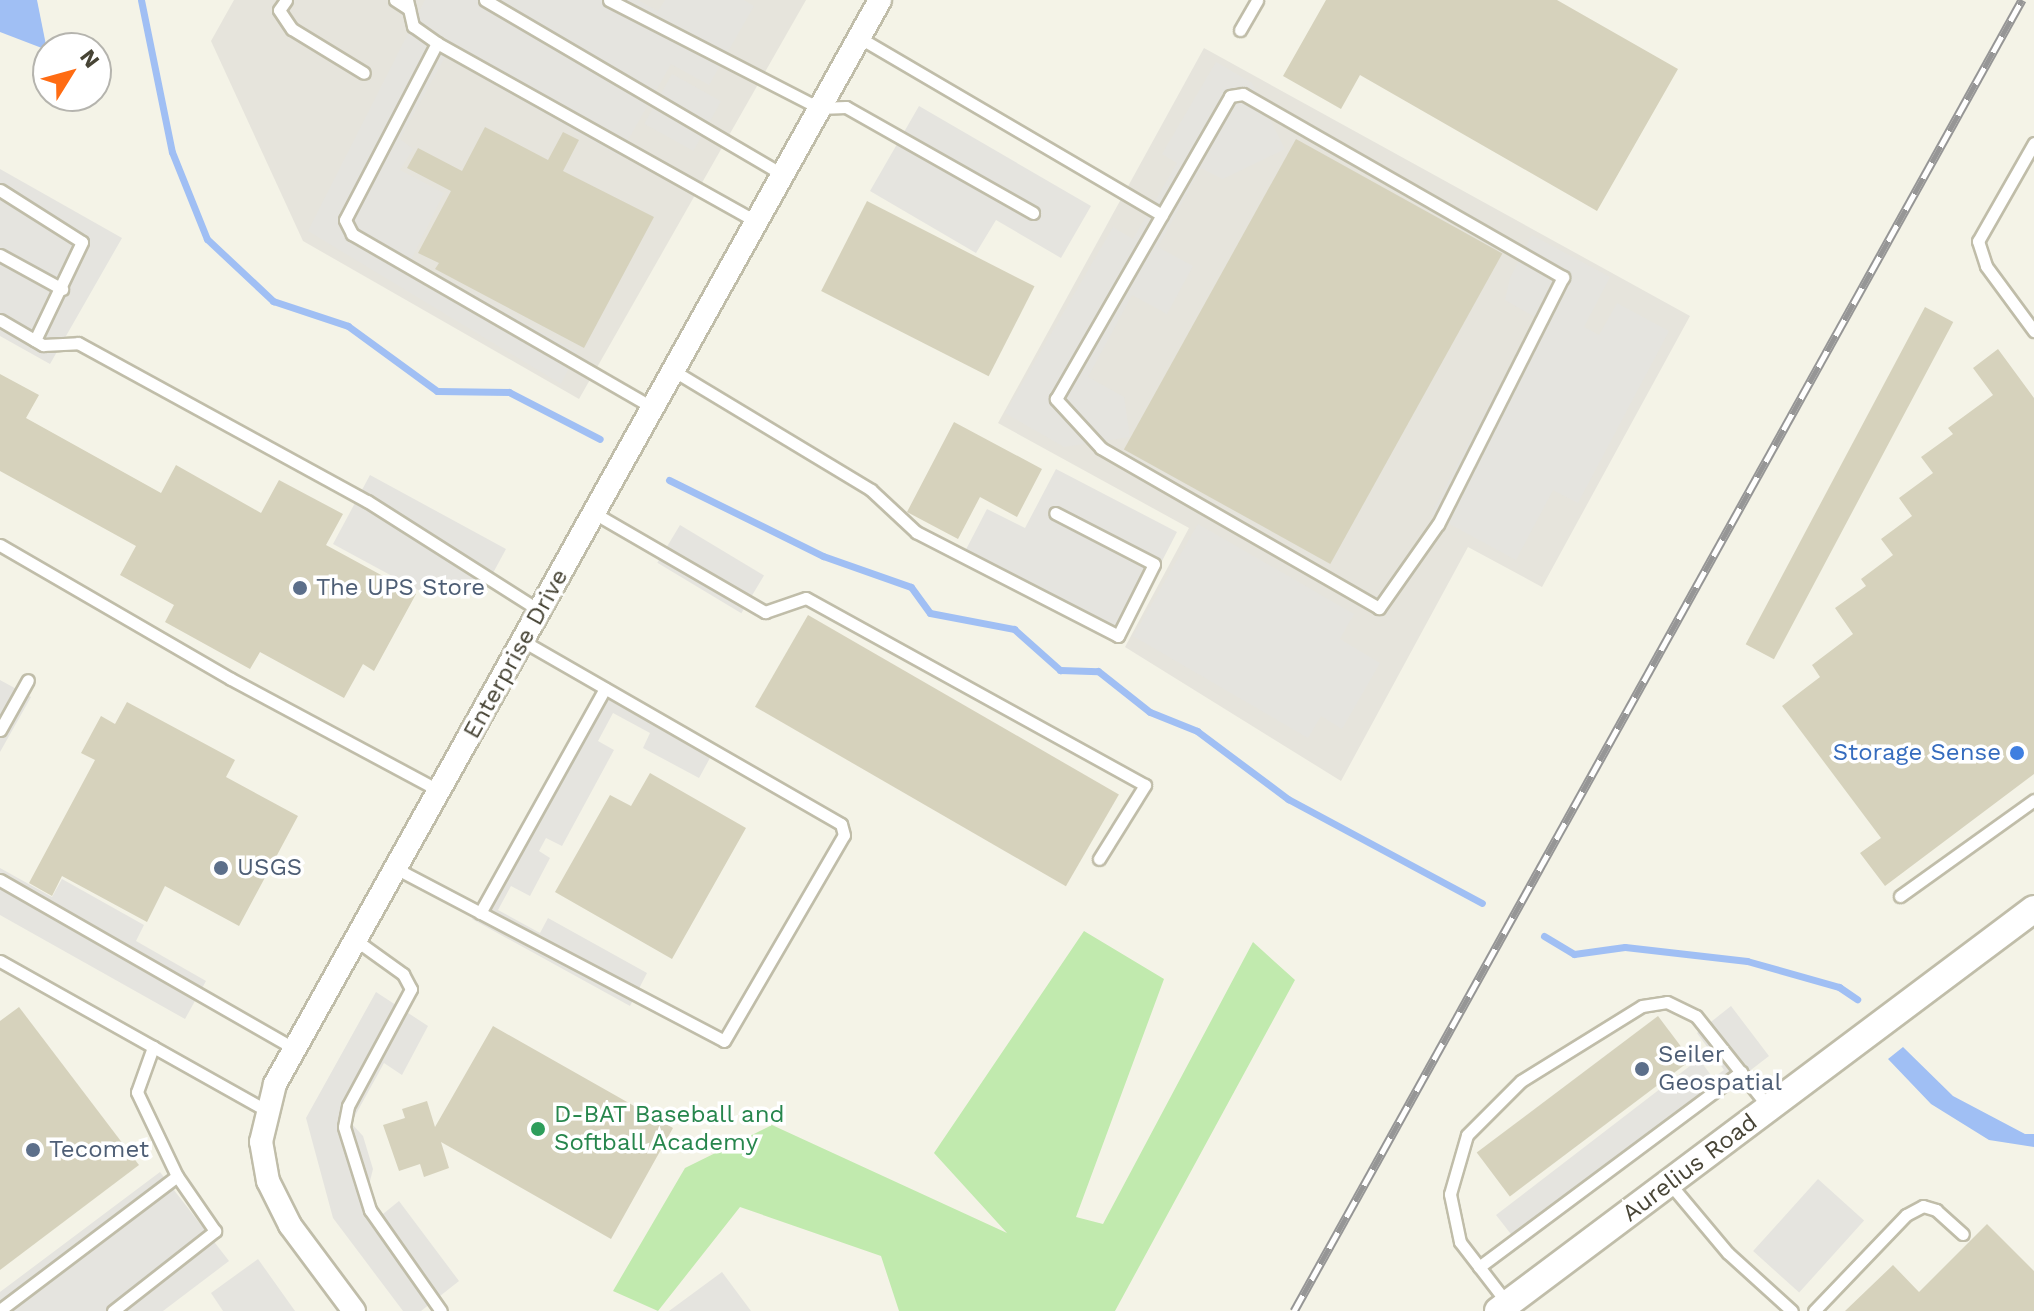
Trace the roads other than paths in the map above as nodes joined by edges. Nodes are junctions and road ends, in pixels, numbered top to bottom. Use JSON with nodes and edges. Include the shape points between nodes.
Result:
{"nodes":[{"id":1,"x":286,"y":0,"type":"edge"},
{"id":2,"x":395,"y":0,"type":"edge"},
{"id":3,"x":485,"y":0,"type":"edge"},
{"id":4,"x":609,"y":0,"type":"edge"},
{"id":5,"x":880,"y":0,"type":"edge"},
{"id":6,"x":1257,"y":0,"type":"edge"},
{"id":7,"x":408,"y":4,"type":"edge"},
{"id":8,"x":1240,"y":30,"type":"dead end"},
{"id":9,"x":860,"y":38,"type":"junction"},
{"id":10,"x":437,"y":43,"type":"junction"},
{"id":11,"x":364,"y":73,"type":"dead end"},
{"id":12,"x":819,"y":108,"type":"junction"},
{"id":13,"x":2034,"y":143,"type":"edge"},
{"id":14,"x":782,"y":174,"type":"junction"},
{"id":15,"x":0,"y":190,"type":"edge"},
{"id":16,"x":1033,"y":213,"type":"dead end"},
{"id":17,"x":1162,"y":215,"type":"junction"},
{"id":18,"x":755,"y":221,"type":"junction"},
{"id":19,"x":0,"y":255,"type":"edge"},
{"id":20,"x":62,"y":289,"type":"junction"},
{"id":21,"x":0,"y":320,"type":"edge"},
{"id":22,"x":2034,"y":331,"type":"edge"},
{"id":23,"x":35,"y":340,"type":"junction"},
{"id":24,"x":674,"y":371,"type":"junction"},
{"id":25,"x":653,"y":408,"type":"junction"},
{"id":26,"x":594,"y":513,"type":"junction"},
{"id":27,"x":1055,"y":513,"type":"dead end"},
{"id":28,"x":0,"y":545,"type":"edge"},
{"id":29,"x":539,"y":610,"type":"junction"},
{"id":30,"x":524,"y":642,"type":"junction"},
{"id":31,"x":28,"y":680,"type":"dead end"},
{"id":32,"x":605,"y":688,"type":"junction"},
{"id":33,"x":0,"y":730,"type":"edge"},
{"id":34,"x":441,"y":792,"type":"junction"},
{"id":35,"x":2034,"y":800,"type":"edge"},
{"id":36,"x":1099,"y":859,"type":"dead end"},
{"id":37,"x":397,"y":869,"type":"junction"},
{"id":38,"x":0,"y":880,"type":"edge"},
{"id":39,"x":1900,"y":896,"type":"dead end"},
{"id":40,"x":2034,"y":909,"type":"edge"},
{"id":41,"x":480,"y":913,"type":"junction"},
{"id":42,"x":357,"y":941,"type":"junction"},
{"id":43,"x":0,"y":961,"type":"edge"},
{"id":44,"x":153,"y":1047,"type":"junction"},
{"id":45,"x":295,"y":1049,"type":"junction"},
{"id":46,"x":1741,"y":1072,"type":"junction"},
{"id":47,"x":1770,"y":1109,"type":"junction"},
{"id":48,"x":265,"y":1110,"type":"junction"},
{"id":49,"x":177,"y":1176,"type":"junction"},
{"id":50,"x":1670,"y":1183,"type":"junction"},
{"id":51,"x":1963,"y":1234,"type":"dead end"},
{"id":52,"x":1479,"y":1267,"type":"junction"},
{"id":53,"x":1503,"y":1307,"type":"edge"},
{"id":54,"x":0,"y":1310,"type":"edge"},
{"id":55,"x":113,"y":1311,"type":"edge"},
{"id":56,"x":354,"y":1311,"type":"edge"},
{"id":57,"x":441,"y":1311,"type":"edge"},
{"id":58,"x":1792,"y":1311,"type":"edge"},
{"id":59,"x":1814,"y":1311,"type":"edge"}],
"edges":[{"from":1,"to":11,"type":"lane","via":[[279,10],[292,29]]},
{"from":2,"to":7,"type":"lane"},
{"from":3,"to":14,"type":"lane"},
{"from":4,"to":12,"type":"lane"},
{"from":5,"to":9,"type":"street","name":"Enterprise Drive"},
{"from":6,"to":8,"type":"lane"},
{"from":7,"to":10,"type":"lane","via":[[413,26]]},
{"from":9,"to":12,"type":"street","name":"Enterprise Drive"},
{"from":9,"to":17,"type":"lane"},
{"from":10,"to":18,"type":"lane"},
{"from":10,"to":25,"type":"lane","via":[[345,220],[352,234]]},
{"from":12,"to":14,"type":"street","name":"Enterprise Drive"},
{"from":12,"to":16,"type":"lane","via":[[846,107]]},
{"from":13,"to":22,"type":"lane","via":[[1978,241],[1986,266]]},
{"from":14,"to":18,"type":"street","name":"Enterprise Drive"},
{"from":15,"to":20,"type":"lane","via":[[82,242]]},
{"from":17,"to":17,"type":"lane","via":[[1056,399],[1101,448],[1379,608],[1438,524],[1563,277],[1243,94],[1230,96]]},
{"from":18,"to":24,"type":"street","name":"Enterprise Drive"},
{"from":19,"to":20,"type":"lane"},
{"from":20,"to":23,"type":"lane"},
{"from":21,"to":23,"type":"lane"},
{"from":23,"to":29,"type":"lane","via":[[78,343],[367,501]]},
{"from":24,"to":25,"type":"street","name":"Enterprise Drive"},
{"from":24,"to":27,"type":"lane","via":[[871,490],[916,532],[1118,636],[1154,564]]},
{"from":25,"to":26,"type":"street","name":"Enterprise Drive"},
{"from":26,"to":29,"type":"street","name":"Enterprise Drive"},
{"from":26,"to":36,"type":"lane","via":[[765,612],[806,598],[1145,785]]},
{"from":28,"to":34,"type":"lane","via":[[231,679]]},
{"from":29,"to":30,"type":"street","name":"Enterprise Drive"},
{"from":30,"to":32,"type":"lane"},
{"from":30,"to":34,"type":"street","name":"Enterprise Drive"},
{"from":31,"to":33,"type":"lane"},
{"from":32,"to":41,"type":"lane"},
{"from":32,"to":41,"type":"lane","via":[[841,824],[844,835],[724,1041]]},
{"from":34,"to":37,"type":"street","name":"Enterprise Drive"},
{"from":35,"to":39,"type":"lane"},
{"from":37,"to":41,"type":"lane"},
{"from":37,"to":42,"type":"street","name":"Enterprise Drive"},
{"from":38,"to":45,"type":"lane"},
{"from":40,"to":47,"type":"street","name":"Aurelius Road"},
{"from":42,"to":45,"type":"street","name":"Enterprise Drive"},
{"from":42,"to":57,"type":"lane","via":[[403,974],[411,989],[348,1106],[344,1127],[370,1210]]},
{"from":43,"to":44,"type":"lane"},
{"from":44,"to":48,"type":"lane"},
{"from":44,"to":49,"type":"lane","via":[[137,1092]]},
{"from":45,"to":48,"type":"street","name":"Enterprise Drive"},
{"from":46,"to":47,"type":"lane"},
{"from":46,"to":52,"type":"lane"},
{"from":46,"to":52,"type":"lane","via":[[1696,1016],[1667,1002],[1642,1006],[1521,1081],[1467,1135],[1450,1194],[1460,1242]]},
{"from":47,"to":50,"type":"street","name":"Aurelius Road"},
{"from":48,"to":56,"type":"street","name":"Enterprise Drive","via":[[261,1142],[268,1181],[290,1225]]},
{"from":49,"to":54,"type":"lane"},
{"from":49,"to":55,"type":"lane","via":[[215,1226],[213,1236]]},
{"from":50,"to":53,"type":"street","name":"Aurelius Road"},
{"from":50,"to":58,"type":"lane","via":[[1728,1253]]},
{"from":51,"to":59,"type":"lane","via":[[1936,1210],[1923,1206],[1906,1215]]},
{"from":52,"to":53,"type":"lane"}]}
